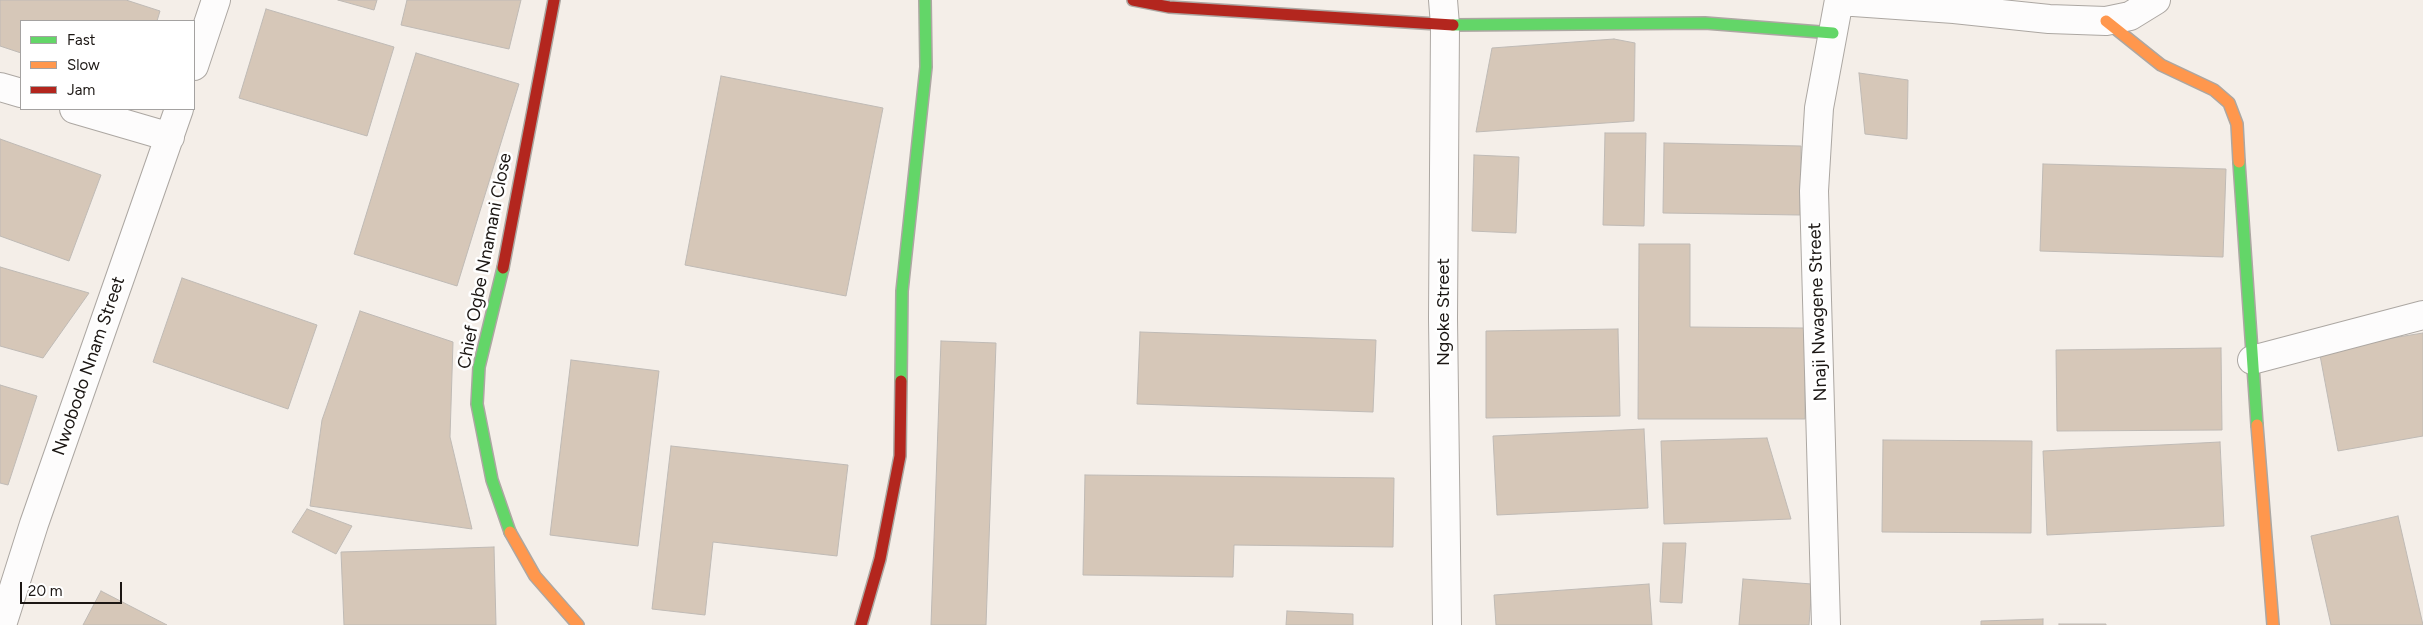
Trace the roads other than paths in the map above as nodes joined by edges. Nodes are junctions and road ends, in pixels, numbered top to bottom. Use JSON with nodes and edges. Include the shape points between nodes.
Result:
{"nodes":[{"id":1,"x":216,"y":0,"type":"edge"},
{"id":2,"x":554,"y":0,"type":"edge"},
{"id":3,"x":925,"y":0,"type":"edge"},
{"id":4,"x":1132,"y":0,"type":"edge"},
{"id":5,"x":1839,"y":0,"type":"edge"},
{"id":6,"x":2156,"y":0,"type":"edge"},
{"id":7,"x":1167,"y":3,"type":"edge"},
{"id":8,"x":1444,"y":12,"type":"edge"},
{"id":9,"x":2106,"y":21,"type":"junction"},
{"id":10,"x":1833,"y":33,"type":"junction"},
{"id":11,"x":195,"y":63,"type":"edge"},
{"id":12,"x":0,"y":87,"type":"edge"},
{"id":13,"x":20,"y":93,"type":"edge"},
{"id":14,"x":77,"y":110,"type":"edge"},
{"id":15,"x":179,"y":110,"type":"edge"},
{"id":16,"x":170,"y":137,"type":"junction"},
{"id":17,"x":2423,"y":316,"type":"edge"},
{"id":18,"x":2252,"y":360,"type":"junction"},
{"id":19,"x":2,"y":625,"type":"edge"},
{"id":20,"x":578,"y":625,"type":"edge"},
{"id":21,"x":861,"y":625,"type":"edge"},
{"id":22,"x":1447,"y":625,"type":"edge"},
{"id":23,"x":1826,"y":625,"type":"edge"},
{"id":24,"x":2272,"y":625,"type":"edge"}],
"edges":[{"from":1,"to":11,"type":"street"},
{"from":2,"to":20,"type":"street","name":"Chief Ogbe Nnamani Close","via":[[498,294],[479,368],[477,404],[492,480],[509,529],[535,576]]},
{"from":3,"to":21,"type":"street","via":[[926,67],[902,290],[900,456],[880,559]]},
{"from":4,"to":7,"type":"street"},
{"from":5,"to":9,"type":"street"},
{"from":5,"to":10,"type":"street","name":"Nnaji Nwagene Street"},
{"from":6,"to":9,"type":"street","via":[[2130,16]]},
{"from":7,"to":8,"type":"street"},
{"from":8,"to":10,"type":"street"},
{"from":8,"to":22,"type":"street","name":"Ngoke Street"},
{"from":9,"to":18,"type":"street","via":[[2161,65],[2214,90],[2230,103],[2237,124]]},
{"from":10,"to":23,"type":"street","name":"Nnaji Nwagene Street","via":[[1819,108],[1814,191]]},
{"from":12,"to":13,"type":"street"},
{"from":14,"to":16,"type":"street"},
{"from":15,"to":16,"type":"street","name":"Nwobodo Nnam Street"},
{"from":16,"to":19,"type":"street","name":"Nwobodo Nnam Street","via":[[34,524]]},
{"from":17,"to":18,"type":"street"},
{"from":18,"to":24,"type":"street"}]}
